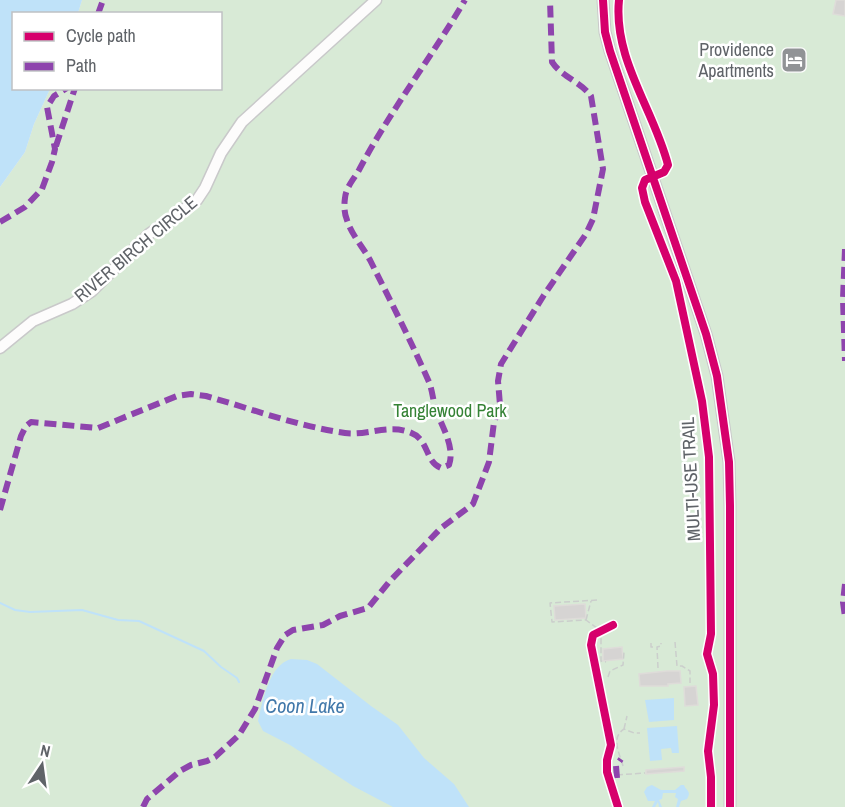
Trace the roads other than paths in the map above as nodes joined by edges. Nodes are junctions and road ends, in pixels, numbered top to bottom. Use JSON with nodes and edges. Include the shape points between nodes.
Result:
{"nodes":[{"id":1,"x":376,"y":0,"type":"edge"},
{"id":2,"x":603,"y":0,"type":"edge"},
{"id":3,"x":0,"y":348,"type":"edge"},
{"id":4,"x":730,"y":807,"type":"edge"}],
"edges":[{"from":1,"to":3,"type":"street","name":"RIVER BIRCH CIRCLE","via":[[242,122],[221,153],[198,200],[149,234],[92,291],[33,321]]},
{"from":2,"to":4,"type":"street","via":[[610,51],[706,334],[721,396],[730,506]]}]}
